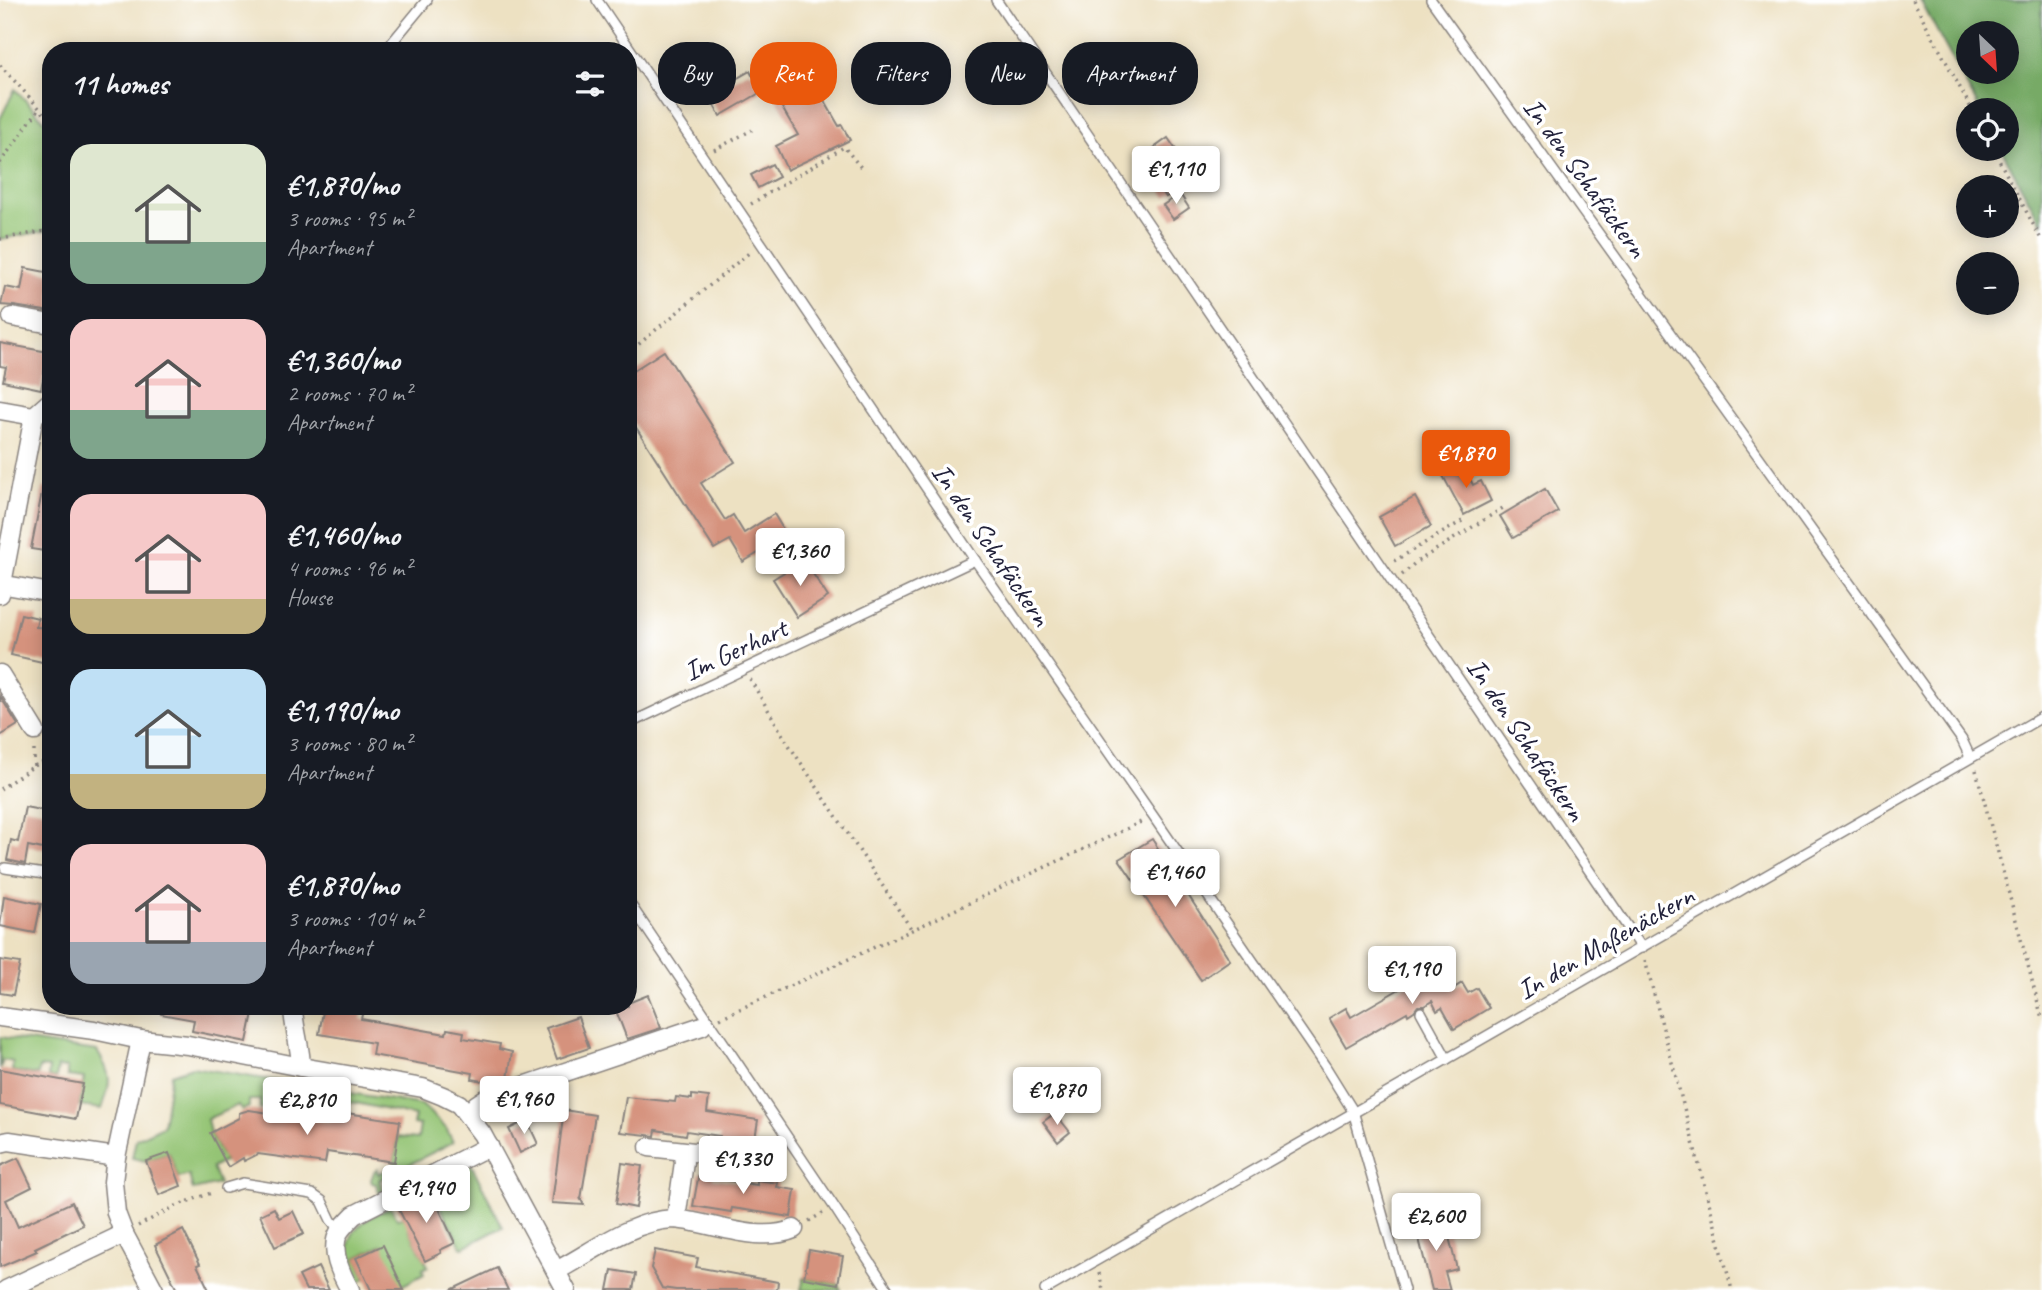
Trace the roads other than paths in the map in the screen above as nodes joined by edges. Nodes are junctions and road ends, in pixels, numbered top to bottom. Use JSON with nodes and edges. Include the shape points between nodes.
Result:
{"nodes":[{"id":1,"x":426,"y":0,"type":"edge"},
{"id":2,"x":597,"y":0,"type":"edge"},
{"id":3,"x":996,"y":0,"type":"edge"},
{"id":4,"x":1431,"y":0,"type":"edge"},
{"id":5,"x":392,"y":42,"type":"edge"},
{"id":6,"x":626,"y":42,"type":"edge"},
{"id":7,"x":637,"y":59,"type":"edge"},
{"id":8,"x":12,"y":317,"type":"dead end"},
{"id":9,"x":42,"y":322,"type":"edge"},
{"id":10,"x":42,"y":409,"type":"edge"},
{"id":11,"x":0,"y":410,"type":"edge"},
{"id":12,"x":34,"y":416,"type":"junction"},
{"id":13,"x":975,"y":561,"type":"junction"},
{"id":14,"x":1,"y":587,"type":"edge"},
{"id":15,"x":42,"y":592,"type":"edge"},
{"id":16,"x":0,"y":674,"type":"edge"},
{"id":17,"x":2042,"y":717,"type":"edge"},
{"id":18,"x":637,"y":720,"type":"edge"},
{"id":19,"x":35,"y":731,"type":"dead end"},
{"id":20,"x":1970,"y":757,"type":"junction"},
{"id":21,"x":5,"y":868,"type":"dead end"},
{"id":22,"x":42,"y":874,"type":"edge"},
{"id":23,"x":637,"y":915,"type":"edge"},
{"id":24,"x":1642,"y":948,"type":"junction"},
{"id":25,"x":1421,"y":1012,"type":"dead end"},
{"id":26,"x":50,"y":1015,"type":"edge"},
{"id":27,"x":293,"y":1015,"type":"edge"},
{"id":28,"x":0,"y":1017,"type":"edge"},
{"id":29,"x":706,"y":1024,"type":"junction"},
{"id":30,"x":141,"y":1040,"type":"junction"},
{"id":31,"x":1447,"y":1059,"type":"junction"},
{"id":32,"x":301,"y":1068,"type":"junction"},
{"id":33,"x":1353,"y":1111,"type":"junction"},
{"id":34,"x":469,"y":1116,"type":"junction"},
{"id":35,"x":0,"y":1143,"type":"edge"},
{"id":36,"x":489,"y":1146,"type":"junction"},
{"id":37,"x":649,"y":1147,"type":"dead end"},
{"id":38,"x":682,"y":1151,"type":"junction"},
{"id":39,"x":712,"y":1154,"type":"dead end"},
{"id":40,"x":116,"y":1157,"type":"junction"},
{"id":41,"x":226,"y":1188,"type":"road end"},
{"id":42,"x":676,"y":1219,"type":"junction"},
{"id":43,"x":794,"y":1229,"type":"road end"},
{"id":44,"x":340,"y":1231,"type":"junction"},
{"id":45,"x":124,"y":1234,"type":"junction"},
{"id":46,"x":556,"y":1271,"type":"junction"},
{"id":47,"x":6,"y":1290,"type":"edge"},
{"id":48,"x":154,"y":1290,"type":"edge"},
{"id":49,"x":350,"y":1290,"type":"edge"},
{"id":50,"x":566,"y":1290,"type":"edge"},
{"id":51,"x":888,"y":1290,"type":"edge"},
{"id":52,"x":1045,"y":1290,"type":"edge"},
{"id":53,"x":1404,"y":1290,"type":"edge"}],
"edges":[{"from":1,"to":5,"type":"lane"},
{"from":2,"to":6,"type":"lane","name":"In den Schafäckern"},
{"from":3,"to":24,"type":"lane","name":"In den Schafäckern"},
{"from":4,"to":20,"type":"lane","name":"In den Schafäckern"},
{"from":7,"to":13,"type":"lane","name":"In den Schafäckern"},
{"from":8,"to":9,"type":"street"},
{"from":10,"to":12,"type":"street"},
{"from":11,"to":12,"type":"street"},
{"from":12,"to":14,"type":"street"},
{"from":13,"to":18,"type":"lane","name":"Im Gerhart"},
{"from":13,"to":33,"type":"lane","name":"In den Schafäckern"},
{"from":14,"to":15,"type":"street"},
{"from":16,"to":19,"type":"street"},
{"from":17,"to":20,"type":"lane","name":"In den Maßenäckern"},
{"from":20,"to":24,"type":"lane","name":"In den Maßenäckern"},
{"from":21,"to":22,"type":"lane"},
{"from":23,"to":29,"type":"lane"},
{"from":24,"to":31,"type":"lane","name":"In den Maßenäckern"},
{"from":25,"to":31,"type":"lane"},
{"from":26,"to":28,"type":"street"},
{"from":26,"to":30,"type":"street"},
{"from":27,"to":32,"type":"street"},
{"from":29,"to":34,"type":"street","via":[[485,1099]]},
{"from":29,"to":51,"type":"lane"},
{"from":30,"to":32,"type":"street"},
{"from":30,"to":40,"type":"street"},
{"from":31,"to":33,"type":"lane","name":"In den Maßenäckern"},
{"from":32,"to":34,"type":"street","via":[[423,1088],[459,1104]]},
{"from":33,"to":52,"type":"lane","name":"In den Maßenäckern"},
{"from":33,"to":53,"type":"lane","name":"In den Schafäckern"},
{"from":34,"to":36,"type":"street"},
{"from":35,"to":40,"type":"street"},
{"from":36,"to":44,"type":"street","via":[[354,1215]]},
{"from":36,"to":46,"type":"street"},
{"from":37,"to":38,"type":"street"},
{"from":38,"to":39,"type":"street"},
{"from":38,"to":42,"type":"street"},
{"from":40,"to":45,"type":"street","via":[[116,1213]]},
{"from":41,"to":44,"type":"lane","via":[[243,1183],[312,1194],[322,1201]]},
{"from":42,"to":43,"type":"street","via":[[766,1235]]},
{"from":42,"to":46,"type":"street","via":[[622,1233]]},
{"from":44,"to":49,"type":"street","via":[[336,1258]]},
{"from":45,"to":47,"type":"street"},
{"from":45,"to":48,"type":"street"},
{"from":46,"to":50,"type":"street"}]}
